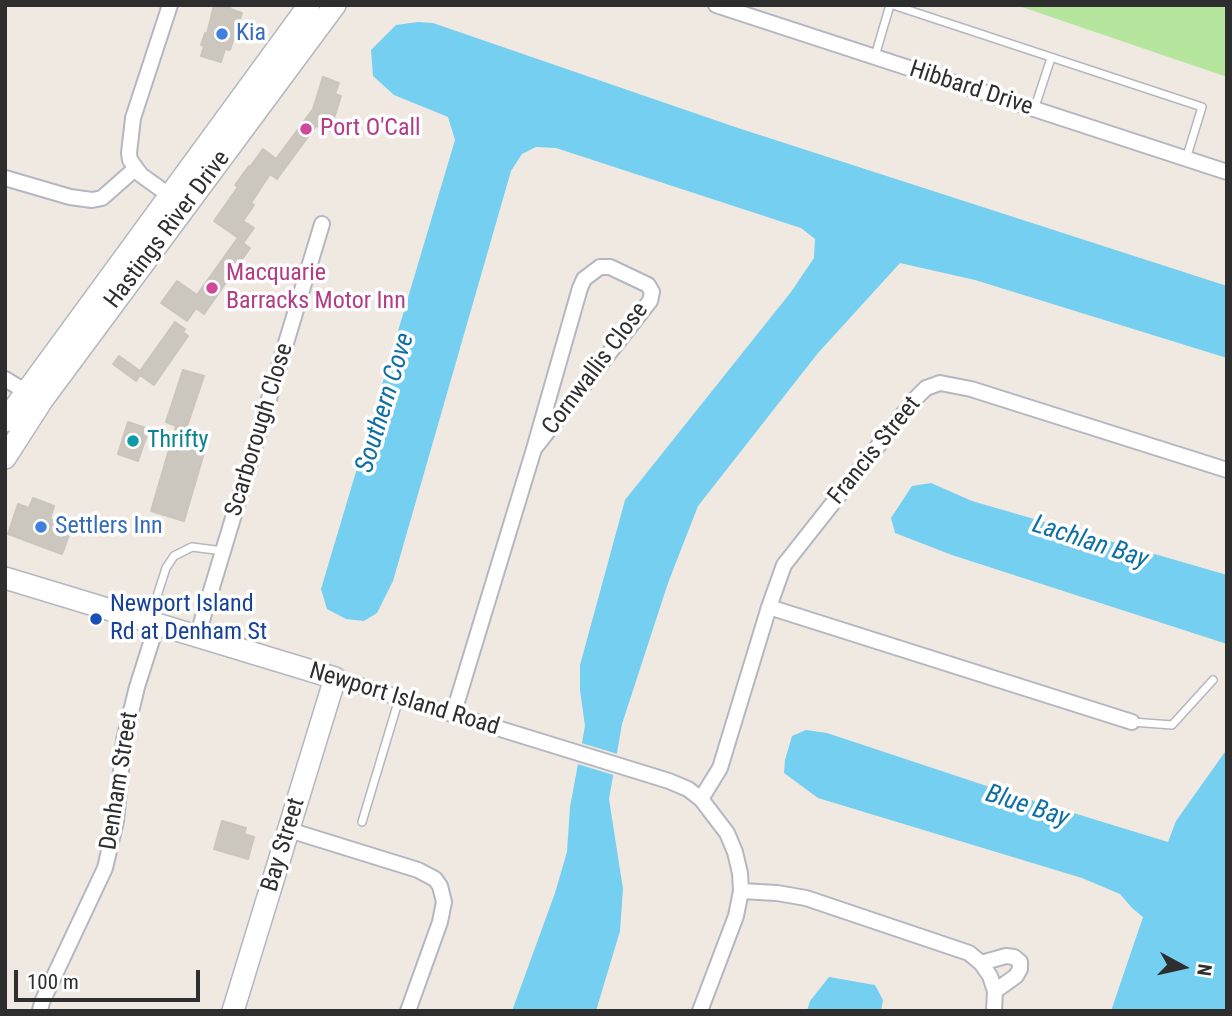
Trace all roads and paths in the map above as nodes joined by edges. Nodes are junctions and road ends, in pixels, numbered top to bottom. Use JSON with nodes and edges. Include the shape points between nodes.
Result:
{"nodes":[{"id":1,"x":170,"y":5,"type":"edge"},
{"id":2,"x":309,"y":5,"type":"edge"},
{"id":3,"x":335,"y":5,"type":"edge"},
{"id":4,"x":716,"y":5,"type":"edge"},
{"id":5,"x":891,"y":5,"type":"edge"},
{"id":6,"x":875,"y":56,"type":"junction"},
{"id":7,"x":1051,"y":58,"type":"junction"},
{"id":8,"x":1034,"y":110,"type":"junction"},
{"id":9,"x":1186,"y":159,"type":"junction"},
{"id":10,"x":136,"y":168,"type":"junction"},
{"id":11,"x":1227,"y":172,"type":"edge"},
{"id":12,"x":5,"y":178,"type":"edge"},
{"id":13,"x":178,"y":201,"type":"junction"},
{"id":14,"x":323,"y":224,"type":"dead end"},
{"id":15,"x":5,"y":379,"type":"edge"},
{"id":16,"x":25,"y":391,"type":"junction"},
{"id":17,"x":5,"y":421,"type":"edge"},
{"id":18,"x":534,"y":449,"type":"junction"},
{"id":19,"x":5,"y":458,"type":"edge"},
{"id":20,"x":1227,"y":470,"type":"edge"},
{"id":21,"x":223,"y":551,"type":"junction"},
{"id":22,"x":5,"y":578,"type":"edge"},
{"id":23,"x":769,"y":607,"type":"junction"},
{"id":24,"x":153,"y":623,"type":"junction"},
{"id":25,"x":197,"y":637,"type":"junction"},
{"id":26,"x":335,"y":678,"type":"junction"},
{"id":27,"x":1213,"y":680,"type":"dead end"},
{"id":28,"x":399,"y":698,"type":"junction"},
{"id":29,"x":453,"y":715,"type":"junction"},
{"id":30,"x":1132,"y":722,"type":"joint"},
{"id":31,"x":701,"y":799,"type":"junction"},
{"id":32,"x":362,"y":822,"type":"dead end"},
{"id":33,"x":289,"y":830,"type":"junction"},
{"id":34,"x":741,"y":891,"type":"junction"},
{"id":35,"x":981,"y":963,"type":"junction"},
{"id":36,"x":995,"y":991,"type":"junction"},
{"id":37,"x":40,"y":1011,"type":"edge"},
{"id":38,"x":233,"y":1011,"type":"edge"},
{"id":39,"x":408,"y":1011,"type":"edge"},
{"id":40,"x":700,"y":1011,"type":"edge"},
{"id":41,"x":994,"y":1011,"type":"edge"}],
"edges":[{"from":1,"to":10,"type":"street","via":[[133,118],[129,153]]},
{"from":2,"to":13,"type":"main road","name":"Hastings River Drive"},
{"from":3,"to":13,"type":"main road","name":"Hastings River Drive"},
{"from":4,"to":6,"type":"street","name":"Hibbard Drive"},
{"from":5,"to":6,"type":"lane"},
{"from":5,"to":7,"type":"lane"},
{"from":6,"to":8,"type":"street","name":"Hibbard Drive"},
{"from":7,"to":8,"type":"lane"},
{"from":7,"to":9,"type":"lane","via":[[1202,107]]},
{"from":8,"to":9,"type":"street","name":"Hibbard Drive"},
{"from":9,"to":11,"type":"street","name":"Hibbard Drive"},
{"from":10,"to":12,"type":"street","via":[[102,198],[92,200]]},
{"from":10,"to":13,"type":"street"},
{"from":13,"to":16,"type":"main road","name":"Hastings River Drive"},
{"from":13,"to":19,"type":"main road","name":"Hastings River Drive"},
{"from":14,"to":21,"type":"street","name":"Scarborough Close"},
{"from":15,"to":16,"type":"street"},
{"from":16,"to":17,"type":"main road","name":"Hastings River Drive"},
{"from":18,"to":18,"type":"street","name":"Cornwallis Close","via":[[584,279],[600,267],[610,267],[648,285],[652,292],[645,309]]},
{"from":18,"to":29,"type":"street","name":"Cornwallis Close"},
{"from":20,"to":23,"type":"street","name":"Francis Street","via":[[940,383],[915,399],[791,556]]},
{"from":21,"to":24,"type":"lane","via":[[192,547],[174,556],[166,568]]},
{"from":21,"to":25,"type":"street","name":"Scarborough Close"},
{"from":22,"to":24,"type":"main road","name":"Newport Island Road"},
{"from":23,"to":30,"type":"street"},
{"from":23,"to":31,"type":"street","name":"Francis Street","via":[[720,768]]},
{"from":24,"to":25,"type":"main road","name":"Newport Island Road"},
{"from":24,"to":37,"type":"street","name":"Denham Street","via":[[124,740],[116,821],[105,868]]},
{"from":25,"to":26,"type":"main road","name":"Newport Island Road"},
{"from":26,"to":28,"type":"street","name":"Newport Island Road"},
{"from":26,"to":33,"type":"main road","name":"Bay Street"},
{"from":27,"to":30,"type":"lane","via":[[1172,724]]},
{"from":28,"to":29,"type":"street","name":"Newport Island Road"},
{"from":28,"to":32,"type":"lane"},
{"from":29,"to":31,"type":"street","name":"Newport Island Road","via":[[622,766],[688,789]]},
{"from":31,"to":34,"type":"street","name":"Newport Island Road","via":[[727,833]]},
{"from":33,"to":38,"type":"main road","name":"Bay Street"},
{"from":33,"to":39,"type":"street","via":[[418,870],[440,886],[444,902],[440,922]]},
{"from":34,"to":35,"type":"street","via":[[806,898],[955,947]]},
{"from":34,"to":40,"type":"street"},
{"from":35,"to":36,"type":"street"},
{"from":35,"to":36,"type":"street","via":[[1006,956],[1020,962],[1016,976]]},
{"from":36,"to":41,"type":"street"}]}
